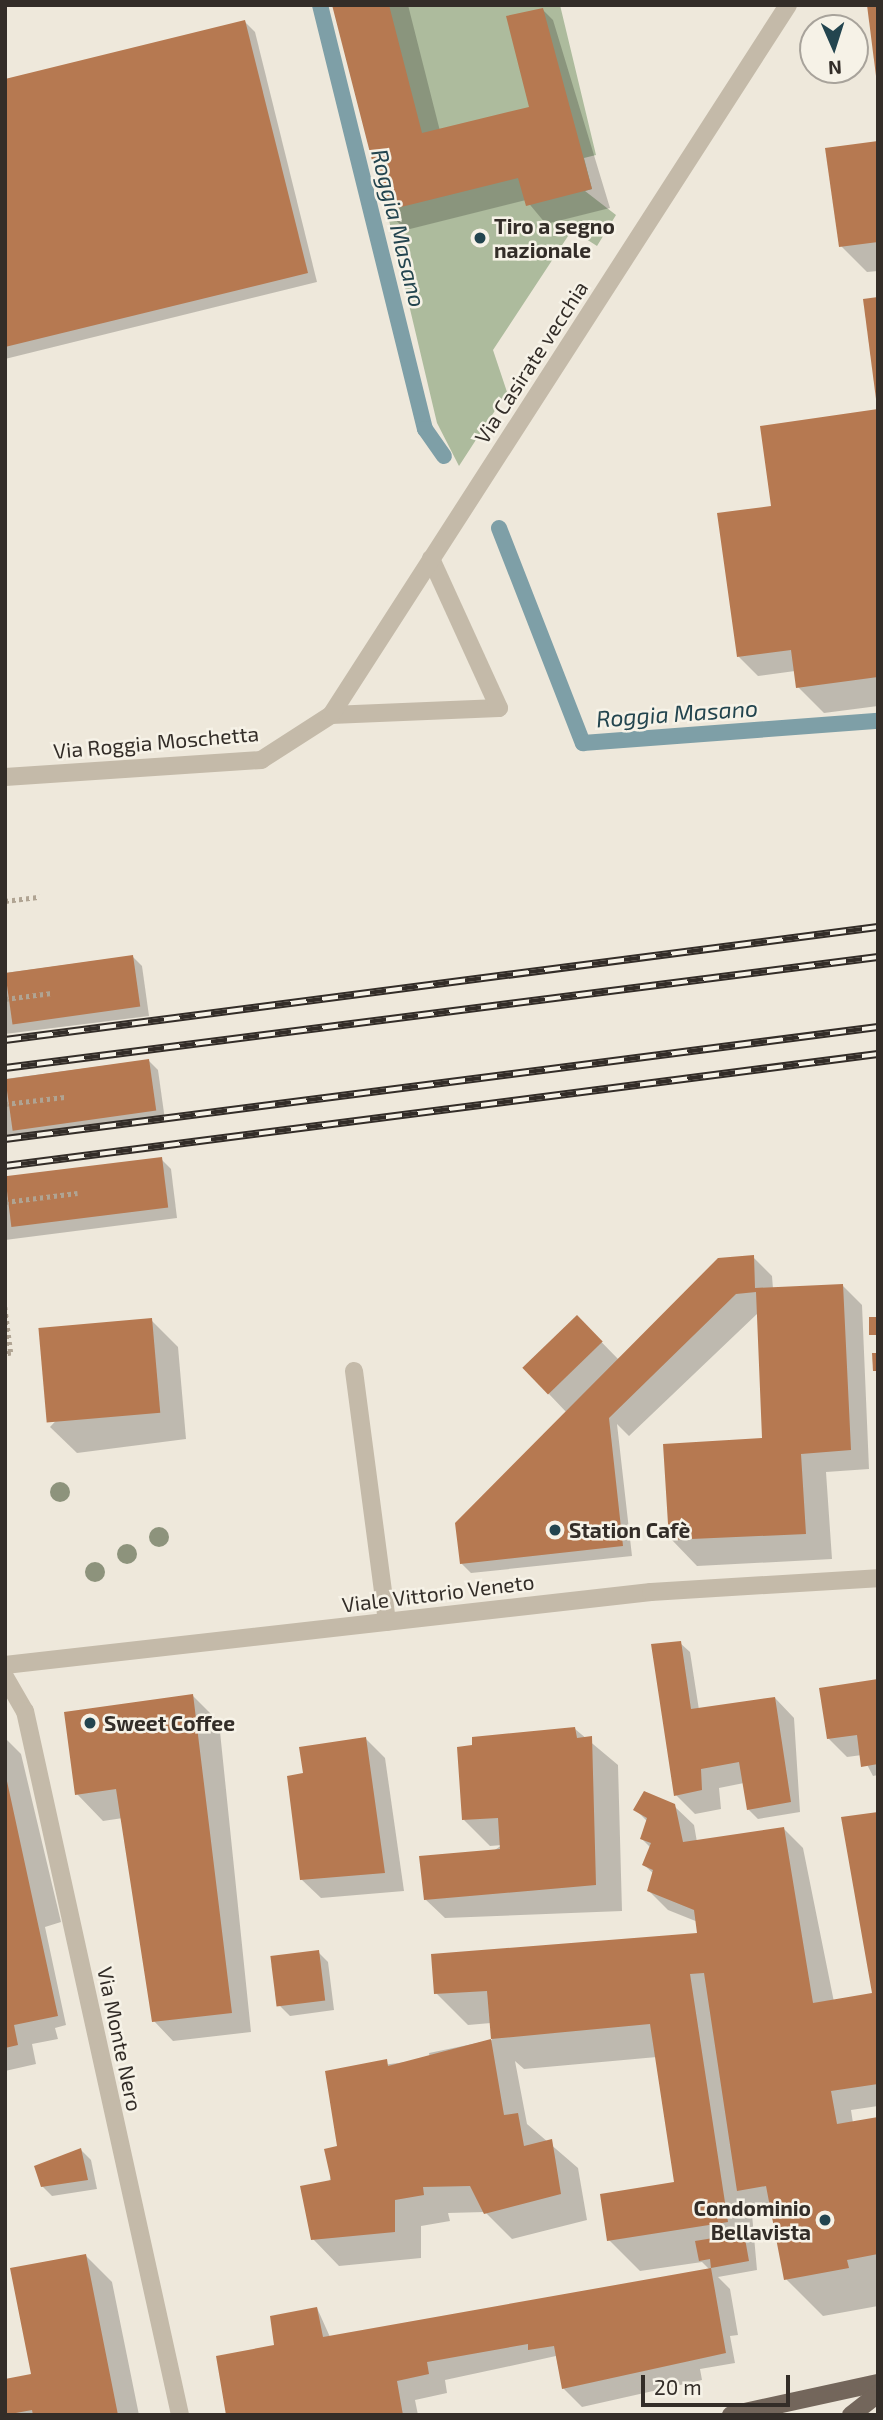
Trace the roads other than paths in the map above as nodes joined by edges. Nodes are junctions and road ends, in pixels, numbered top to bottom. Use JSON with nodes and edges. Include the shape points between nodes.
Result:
{"nodes":[{"id":1,"x":788,"y":5,"type":"edge"},
{"id":2,"x":431,"y":559,"type":"junction"},
{"id":3,"x":331,"y":715,"type":"junction"},
{"id":4,"x":306,"y":737,"type":"joint"},
{"id":5,"x":5,"y":777,"type":"edge"},
{"id":6,"x":354,"y":1371,"type":"dead end"},
{"id":7,"x":878,"y":1578,"type":"edge"},
{"id":8,"x":387,"y":1622,"type":"junction"},
{"id":9,"x":5,"y":1665,"type":"edge"},
{"id":10,"x":5,"y":1677,"type":"edge"},
{"id":11,"x":878,"y":2383,"type":"edge"},
{"id":12,"x":878,"y":2393,"type":"edge"},
{"id":13,"x":180,"y":2415,"type":"edge"},
{"id":14,"x":731,"y":2415,"type":"edge"},
{"id":15,"x":851,"y":2415,"type":"edge"}],
"edges":[{"from":1,"to":2,"type":"street","name":"Via Casirate vecchia"},
{"from":2,"to":3,"type":"street","name":"Via Casirate vecchia"},
{"from":2,"to":3,"type":"street","via":[[499,708]]},
{"from":3,"to":4,"type":"street","name":"Via Casirate vecchia"},
{"from":4,"to":5,"type":"street","name":"Via Roggia Moschetta","via":[[261,760]]},
{"from":6,"to":8,"type":"street"},
{"from":7,"to":8,"type":"street","name":"Viale Vittorio Veneto","via":[[651,1592]]},
{"from":8,"to":9,"type":"street","name":"Viale Vittorio Veneto"},
{"from":10,"to":13,"type":"street","name":"Via Monte Nero","via":[[25,1711]]},
{"from":11,"to":14,"type":"main road"},
{"from":12,"to":15,"type":"main road"}]}
